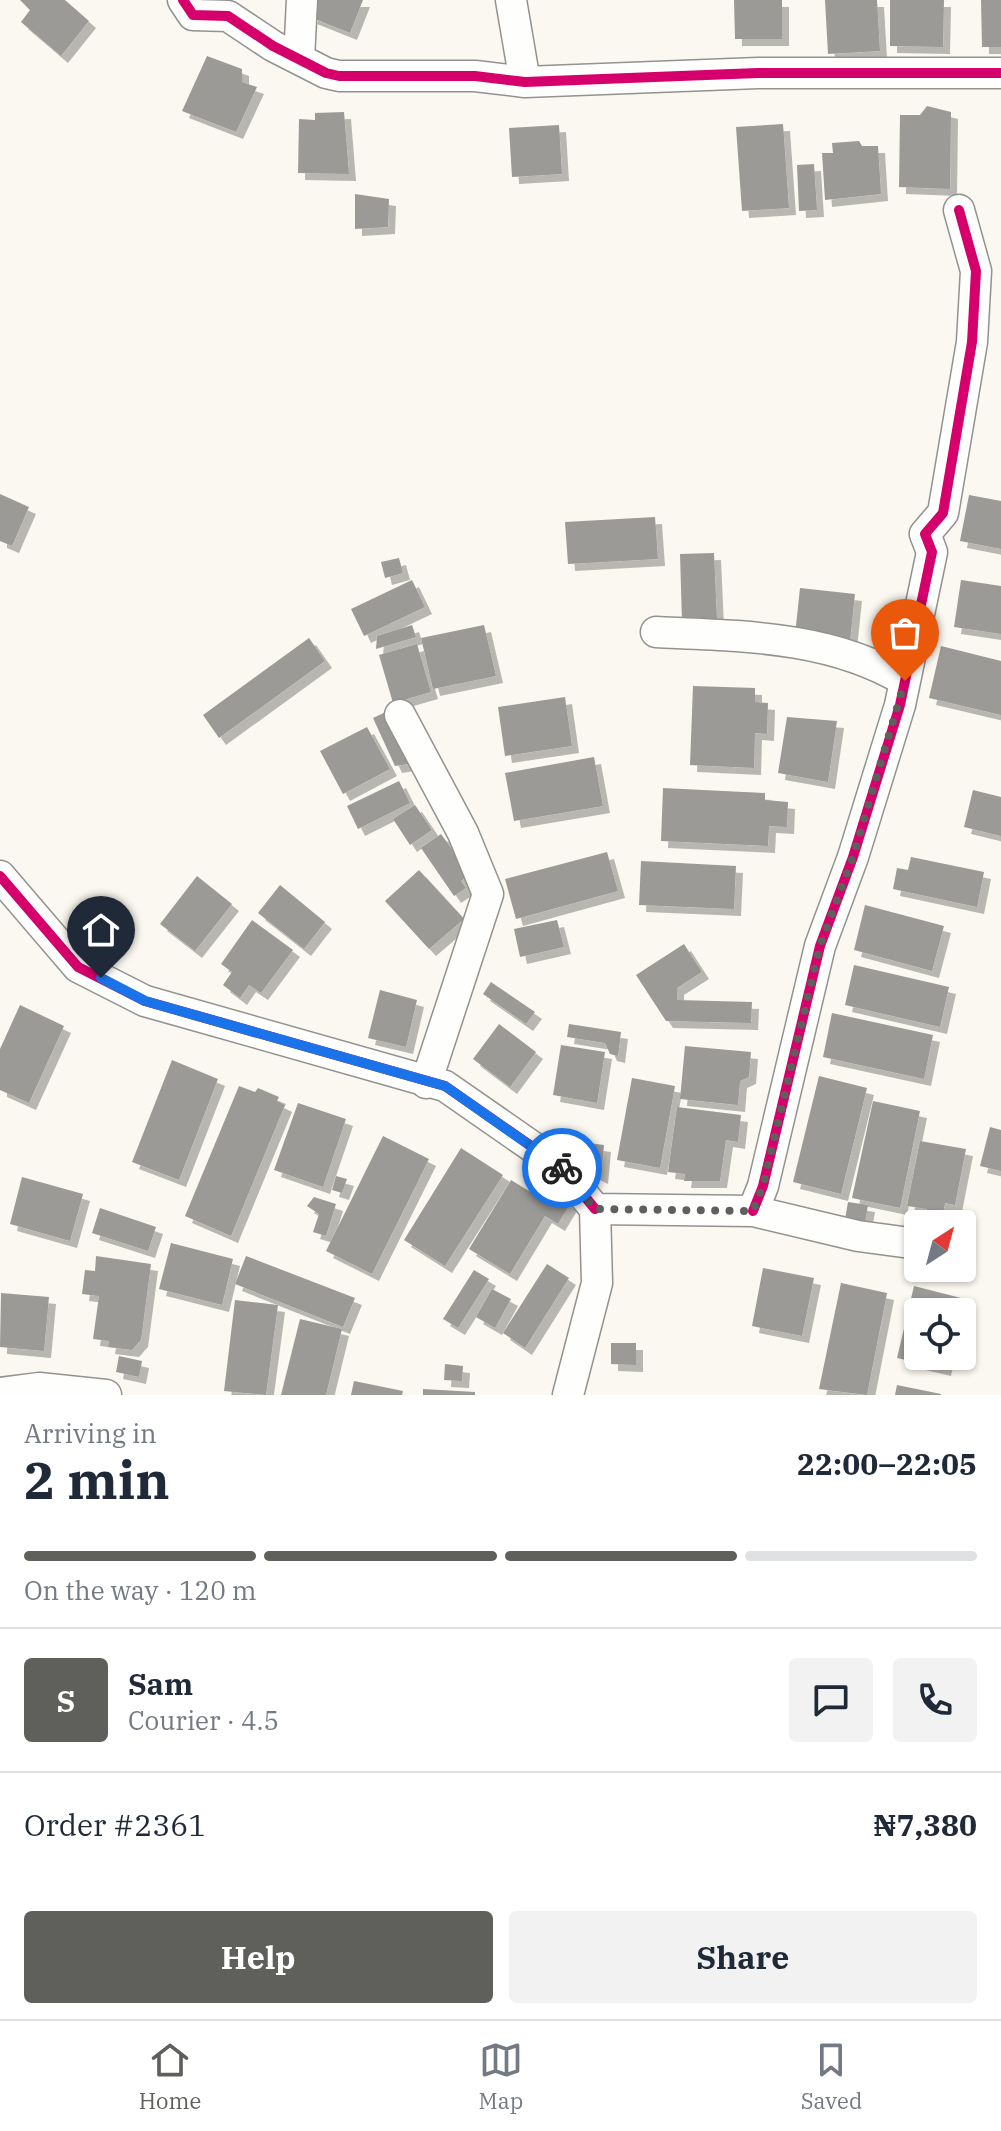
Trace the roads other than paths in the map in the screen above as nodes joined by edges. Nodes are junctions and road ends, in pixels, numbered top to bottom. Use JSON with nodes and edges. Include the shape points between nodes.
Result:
{"nodes":[{"id":1,"x":183,"y":0,"type":"edge"},
{"id":2,"x":302,"y":0,"type":"edge"},
{"id":3,"x":511,"y":0,"type":"edge"},
{"id":4,"x":299,"y":59,"type":"junction"},
{"id":5,"x":1001,"y":73,"type":"edge"},
{"id":6,"x":525,"y":82,"type":"junction"},
{"id":7,"x":959,"y":210,"type":"dead end"},
{"id":8,"x":656,"y":632,"type":"dead end"},
{"id":9,"x":905,"y":681,"type":"junction"},
{"id":10,"x":400,"y":715,"type":"dead end"},
{"id":11,"x":0,"y":876,"type":"edge"},
{"id":12,"x":426,"y":1083,"type":"junction"},
{"id":13,"x":595,"y":1209,"type":"junction"},
{"id":14,"x":753,"y":1211,"type":"junction"},
{"id":15,"x":904,"y":1242,"type":"edge"},
{"id":16,"x":0,"y":1393,"type":"edge"},
{"id":17,"x":106,"y":1395,"type":"edge"},
{"id":18,"x":568,"y":1395,"type":"edge"}],
"edges":[{"from":1,"to":4,"type":"street","via":[[193,15],[228,16]]},
{"from":2,"to":4,"type":"street"},
{"from":3,"to":6,"type":"street"},
{"from":4,"to":6,"type":"street","via":[[339,76],[475,76]]},
{"from":5,"to":6,"type":"street","via":[[758,73]]},
{"from":7,"to":9,"type":"street","via":[[976,271],[972,342],[947,498],[943,513],[925,534],[932,552]]},
{"from":8,"to":9,"type":"street","via":[[831,647],[872,661]]},
{"from":9,"to":14,"type":"street","via":[[853,857],[820,946]]},
{"from":10,"to":12,"type":"street","via":[[463,833],[488,894]]},
{"from":11,"to":12,"type":"street","via":[[78,967],[145,1001]]},
{"from":12,"to":13,"type":"street","via":[[445,1086],[560,1166]]},
{"from":13,"to":14,"type":"street"},
{"from":13,"to":18,"type":"street","via":[[597,1283]]},
{"from":14,"to":15,"type":"street"},
{"from":16,"to":17,"type":"street","via":[[39,1388]]}]}
